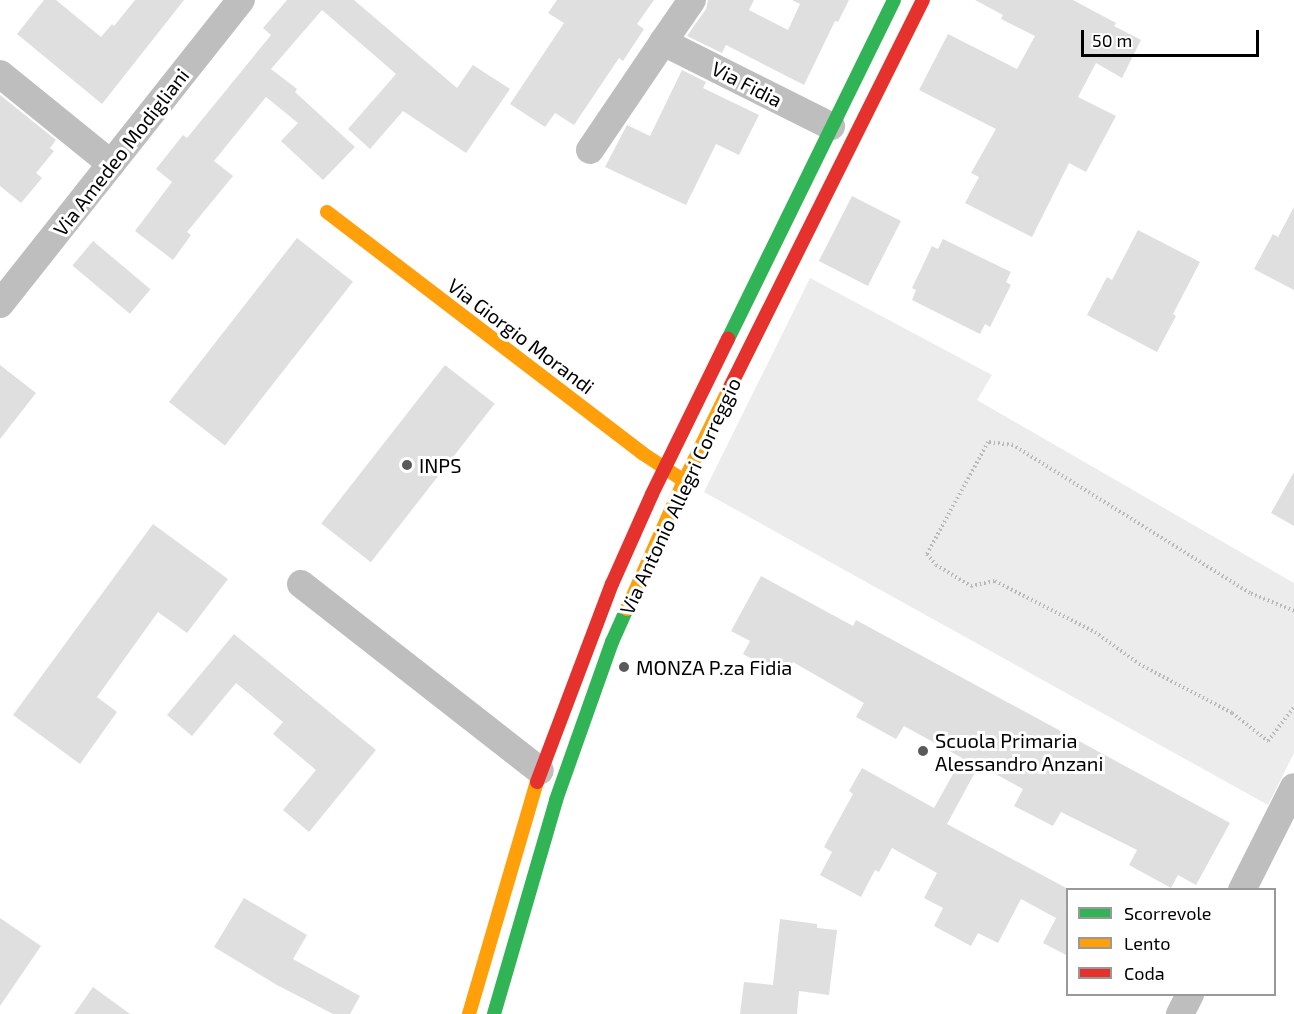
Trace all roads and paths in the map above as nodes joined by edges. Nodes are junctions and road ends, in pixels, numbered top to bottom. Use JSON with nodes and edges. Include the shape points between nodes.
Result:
{"nodes":[{"id":1,"x":241,"y":0,"type":"edge"},
{"id":2,"x":692,"y":0,"type":"edge"},
{"id":3,"x":894,"y":0,"type":"edge"},
{"id":4,"x":923,"y":0,"type":"edge"},
{"id":5,"x":663,"y":42,"type":"junction"},
{"id":6,"x":0,"y":74,"type":"edge"},
{"id":7,"x":831,"y":126,"type":"junction"},
{"id":8,"x":590,"y":150,"type":"dead end"},
{"id":9,"x":111,"y":164,"type":"junction"},
{"id":10,"x":327,"y":212,"type":"dead end"},
{"id":11,"x":0,"y":304,"type":"edge"},
{"id":12,"x":664,"y":470,"type":"junction"},
{"id":13,"x":689,"y":484,"type":"junction"},
{"id":14,"x":302,"y":584,"type":"dead end"},
{"id":15,"x":1294,"y":611,"type":"edge"},
{"id":16,"x":1294,"y":707,"type":"edge"},
{"id":17,"x":540,"y":771,"type":"junction"},
{"id":18,"x":1294,"y":787,"type":"edge"},
{"id":19,"x":1243,"y":888,"type":"edge"},
{"id":20,"x":1189,"y":996,"type":"edge"},
{"id":21,"x":470,"y":1014,"type":"edge"},
{"id":22,"x":494,"y":1014,"type":"edge"},
{"id":23,"x":1180,"y":1014,"type":"edge"}],
"edges":[{"from":1,"to":9,"type":"street","name":"Via Amedeo Modigliani"},
{"from":2,"to":5,"type":"street"},
{"from":3,"to":7,"type":"street","name":"Via Antonio Allegri Correggio"},
{"from":4,"to":13,"type":"street","name":"Via Antonio Allegri Correggio"},
{"from":5,"to":7,"type":"street","name":"Via Fidia"},
{"from":5,"to":8,"type":"street"},
{"from":6,"to":9,"type":"street"},
{"from":7,"to":12,"type":"street","name":"Via Antonio Allegri Correggio"},
{"from":9,"to":11,"type":"street","name":"Via Amedeo Modigliani"},
{"from":10,"to":12,"type":"street","name":"Via Giorgio Morandi"},
{"from":12,"to":13,"type":"street","name":"Via Giorgio Morandi"},
{"from":12,"to":17,"type":"street","name":"Via Antonio Allegri Correggio","via":[[608,593]]},
{"from":13,"to":22,"type":"street","name":"Via Antonio Allegri Correggio","via":[[659,532],[590,698]]},
{"from":14,"to":17,"type":"street"},
{"from":15,"to":16,"type":"path","via":[[1250,594],[1013,445],[988,442],[927,554],[936,565],[971,586],[995,581],[1095,632],[1140,664],[1232,713],[1268,741]]},
{"from":17,"to":21,"type":"street","name":"Via Antonio Allegri Correggio"},
{"from":18,"to":19,"type":"street"},
{"from":20,"to":23,"type":"street"}]}
